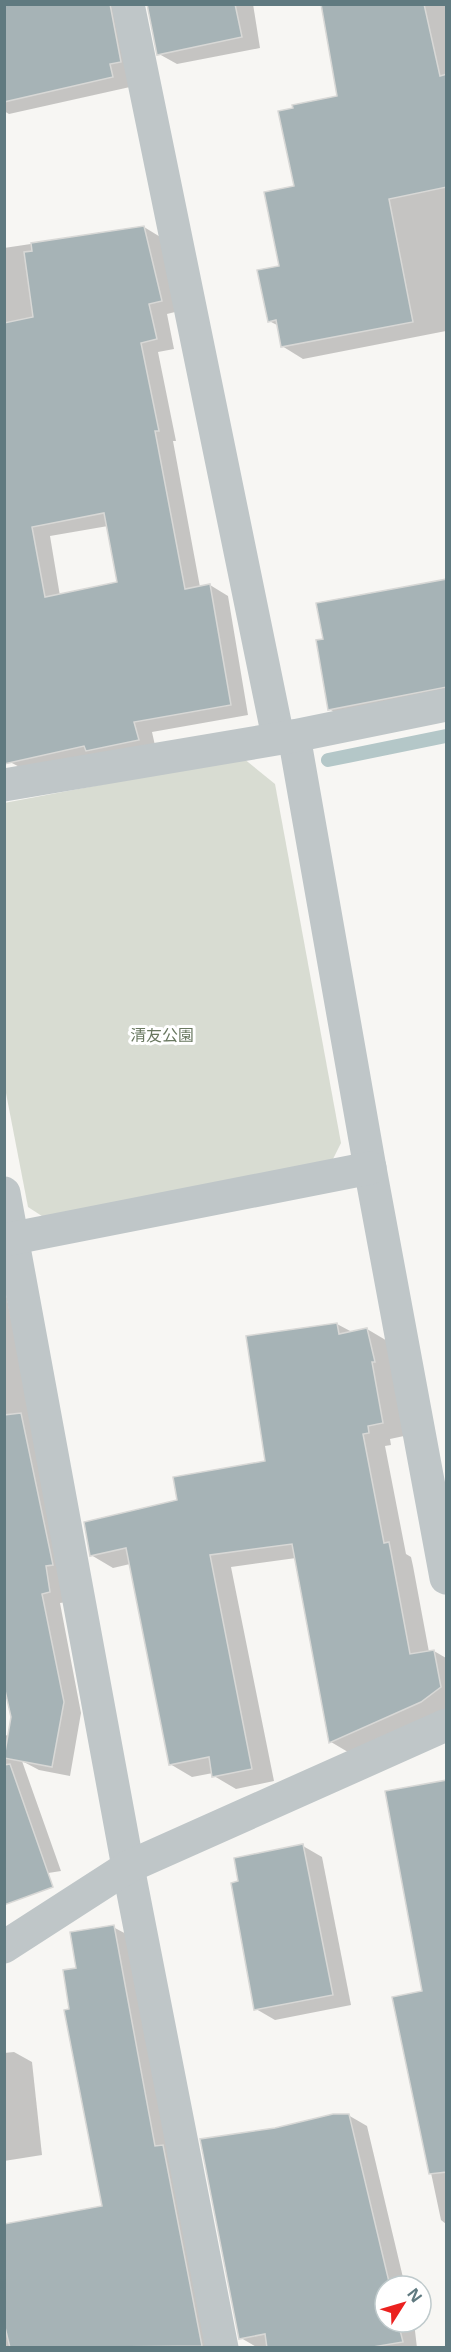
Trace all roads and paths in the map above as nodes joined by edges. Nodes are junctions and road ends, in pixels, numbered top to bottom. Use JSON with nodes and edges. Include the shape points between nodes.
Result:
{"nodes":[{"id":1,"x":128,"y":4,"type":"edge"},
{"id":2,"x":447,"y":705,"type":"edge"},
{"id":3,"x":286,"y":736,"type":"junction"},
{"id":4,"x":4,"y":786,"type":"edge"},
{"id":5,"x":370,"y":1168,"type":"junction"},
{"id":6,"x":4,"y":1193,"type":"edge"},
{"id":7,"x":9,"y":1239,"type":"edge"},
{"id":8,"x":434,"y":1439,"type":"edge"},
{"id":9,"x":447,"y":1578,"type":"edge"},
{"id":10,"x":447,"y":1725,"type":"edge"},
{"id":11,"x":128,"y":1867,"type":"junction"},
{"id":12,"x":4,"y":1947,"type":"edge"},
{"id":13,"x":222,"y":2348,"type":"edge"}],
"edges":[{"from":1,"to":3,"type":"street"},
{"from":2,"to":3,"type":"street"},
{"from":3,"to":4,"type":"street"},
{"from":3,"to":5,"type":"street"},
{"from":5,"to":7,"type":"street"},
{"from":5,"to":8,"type":"street"},
{"from":6,"to":7,"type":"street"},
{"from":7,"to":11,"type":"street"},
{"from":8,"to":9,"type":"street"},
{"from":10,"to":11,"type":"street"},
{"from":11,"to":12,"type":"street"},
{"from":11,"to":13,"type":"street"}]}
